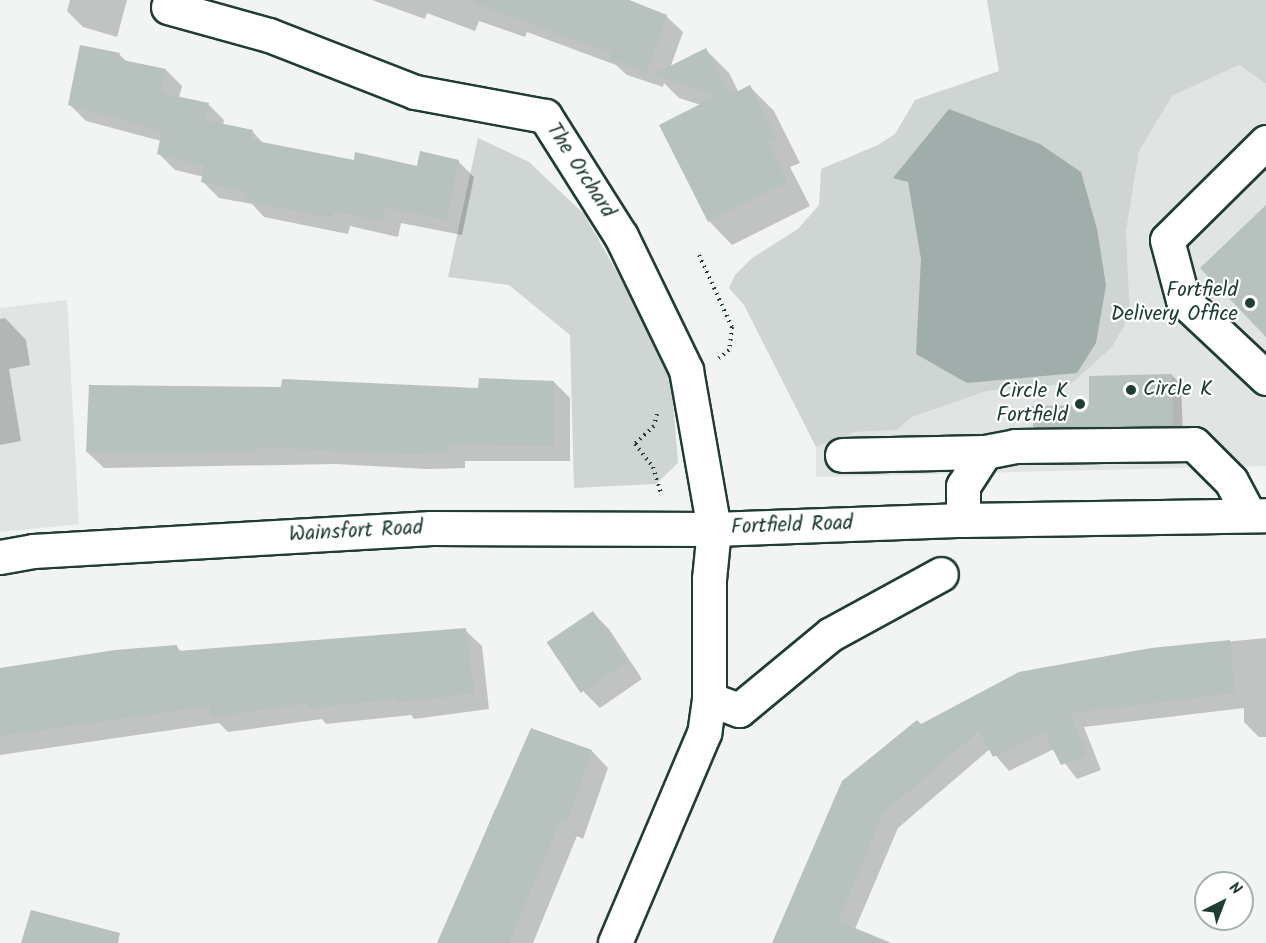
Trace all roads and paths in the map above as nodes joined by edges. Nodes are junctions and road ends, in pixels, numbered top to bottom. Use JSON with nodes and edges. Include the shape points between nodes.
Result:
{"nodes":[{"id":1,"x":168,"y":7,"type":"dead end"},
{"id":2,"x":1266,"y":142,"type":"edge"},
{"id":3,"x":1266,"y":378,"type":"edge"},
{"id":4,"x":985,"y":452,"type":"junction"},
{"id":5,"x":842,"y":455,"type":"dead end"},
{"id":6,"x":1257,"y":515,"type":"edge"},
{"id":7,"x":963,"y":520,"type":"junction"},
{"id":8,"x":714,"y":529,"type":"junction"},
{"id":9,"x":0,"y":557,"type":"edge"},
{"id":10,"x":941,"y":574,"type":"dead end"},
{"id":11,"x":709,"y":699,"type":"junction"},
{"id":12,"x":615,"y":943,"type":"edge"}],
"edges":[{"from":1,"to":8,"type":"street","name":"The Orchard","via":[[269,35],[415,92],[545,116],[621,236],[686,370]]},
{"from":2,"to":3,"type":"street","via":[[1167,240],[1184,300]]},
{"from":4,"to":5,"type":"street"},
{"from":4,"to":6,"type":"street","via":[[1015,446],[1194,444]]},
{"from":4,"to":7,"type":"street","via":[[963,486]]},
{"from":6,"to":7,"type":"street","name":"Fortfield Road"},
{"from":7,"to":8,"type":"street","name":"Fortfield Road"},
{"from":8,"to":9,"type":"street","name":"Wainsfort Road","via":[[431,528],[33,551]]},
{"from":8,"to":11,"type":"street","name":"Fortfield Road","via":[[709,579]]},
{"from":10,"to":11,"type":"street","via":[[831,634],[739,710]]},
{"from":11,"to":12,"type":"street","name":"Fortfield Road","via":[[704,733]]}]}
